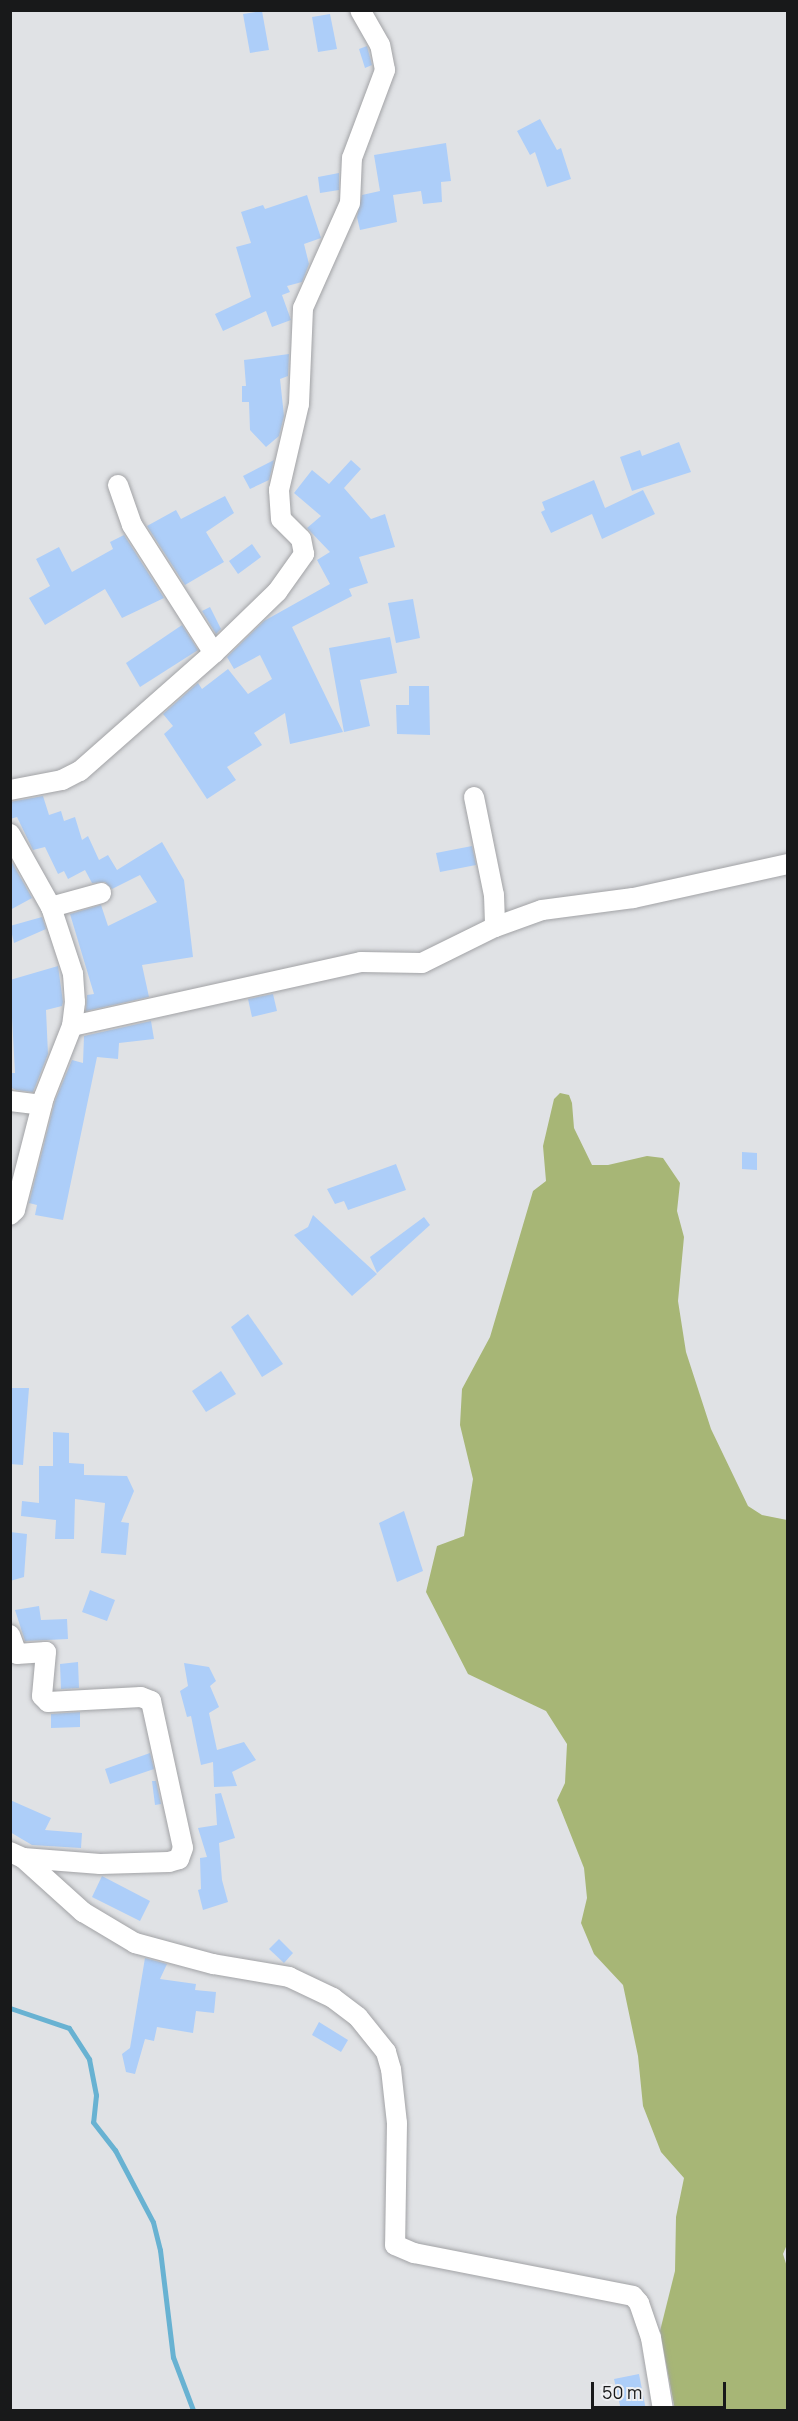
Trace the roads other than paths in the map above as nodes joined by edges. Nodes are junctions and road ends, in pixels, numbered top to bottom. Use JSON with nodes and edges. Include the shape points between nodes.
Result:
{"nodes":[{"id":1,"x":360,"y":10,"type":"edge"},
{"id":2,"x":118,"y":485,"type":"dead end"},
{"id":3,"x":214,"y":653,"type":"junction"},
{"id":4,"x":10,"y":790,"type":"edge"},
{"id":5,"x":474,"y":798,"type":"dead end"},
{"id":6,"x":10,"y":834,"type":"edge"},
{"id":7,"x":788,"y":864,"type":"edge"},
{"id":8,"x":101,"y":893,"type":"dead end"},
{"id":9,"x":51,"y":907,"type":"junction"},
{"id":10,"x":495,"y":927,"type":"junction"},
{"id":11,"x":72,"y":1026,"type":"junction"},
{"id":12,"x":10,"y":1101,"type":"edge"},
{"id":13,"x":42,"y":1105,"type":"junction"},
{"id":14,"x":10,"y":1215,"type":"edge"},
{"id":15,"x":10,"y":1635,"type":"edge"},
{"id":16,"x":17,"y":1855,"type":"edge"},
{"id":17,"x":663,"y":2410,"type":"edge"}],
"edges":[{"from":1,"to":3,"type":"street","via":[[385,56],[385,70],[352,158],[350,203],[303,308],[299,404],[278,498],[280,519],[301,539],[304,554],[277,592]]},
{"from":2,"to":3,"type":"street","via":[[132,525]]},
{"from":3,"to":4,"type":"street","via":[[80,771],[62,780]]},
{"from":5,"to":10,"type":"street","via":[[494,895]]},
{"from":6,"to":9,"type":"street"},
{"from":7,"to":10,"type":"street","via":[[633,898],[542,910]]},
{"from":8,"to":9,"type":"street"},
{"from":9,"to":11,"type":"street","via":[[73,974]]},
{"from":10,"to":11,"type":"street","via":[[422,963],[362,962]]},
{"from":11,"to":13,"type":"street"},
{"from":12,"to":13,"type":"street"},
{"from":13,"to":14,"type":"street","via":[[15,1210]]},
{"from":15,"to":16,"type":"street","via":[[17,1654],[46,1652],[42,1696],[48,1702],[141,1697],[151,1701],[183,1848],[179,1859],[169,1862],[100,1864]]},
{"from":16,"to":17,"type":"street","via":[[83,1912],[135,1943],[213,1964],[289,1977],[333,1998],[358,2017],[386,2052],[391,2068],[397,2123],[395,2245],[414,2253],[633,2296],[651,2338]]}]}
